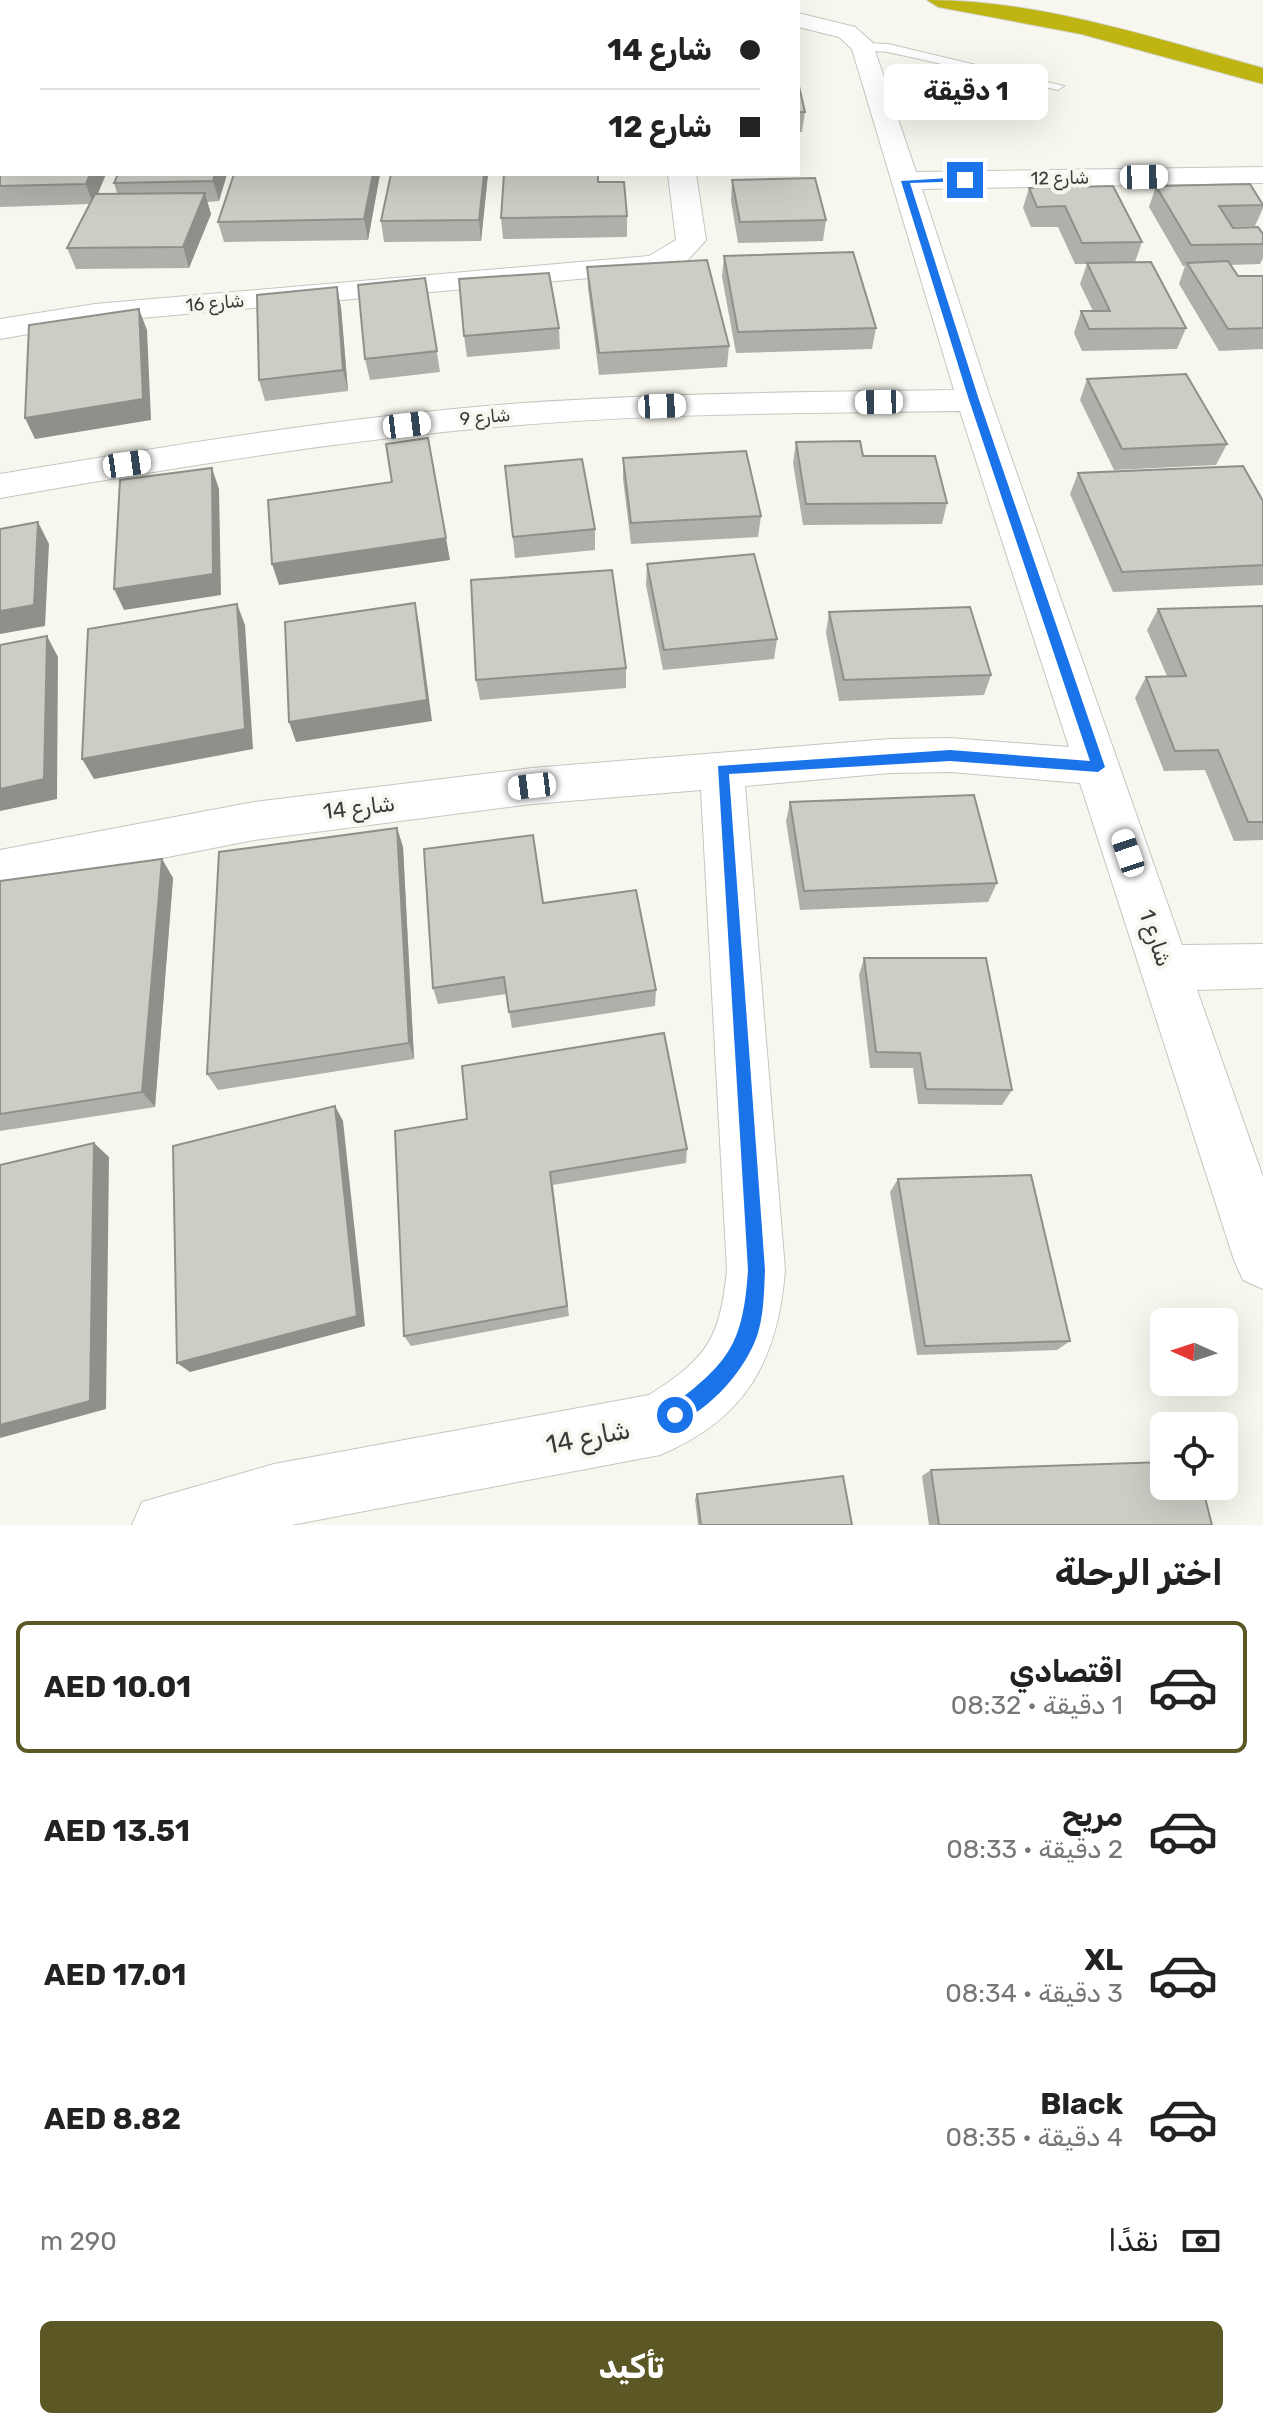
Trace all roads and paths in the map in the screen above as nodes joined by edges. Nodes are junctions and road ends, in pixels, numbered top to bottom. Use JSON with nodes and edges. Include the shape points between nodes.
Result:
{"nodes":[{"id":1,"x":938,"y":0,"type":"edge"},
{"id":2,"x":800,"y":20,"type":"edge"},
{"id":3,"x":863,"y":47,"type":"junction"},
{"id":4,"x":1263,"y":76,"type":"edge"},
{"id":5,"x":1058,"y":86,"type":"dead end"},
{"id":6,"x":1263,"y":175,"type":"edge"},
{"id":7,"x":682,"y":176,"type":"edge"},
{"id":8,"x":905,"y":181,"type":"junction"},
{"id":9,"x":0,"y":329,"type":"edge"},
{"id":10,"x":974,"y":400,"type":"junction"},
{"id":11,"x":0,"y":486,"type":"edge"},
{"id":12,"x":1098,"y":767,"type":"junction"},
{"id":13,"x":722,"y":770,"type":"junction"},
{"id":14,"x":0,"y":870,"type":"edge"},
{"id":15,"x":1263,"y":966,"type":"edge"},
{"id":16,"x":1167,"y":968,"type":"junction"},
{"id":17,"x":1263,"y":1260,"type":"edge"},
{"id":18,"x":165,"y":1525,"type":"edge"}],
"edges":[{"from":1,"to":4,"type":"highway","via":[[1084,27]]},
{"from":2,"to":3,"type":"street","via":[[847,32]]},
{"from":3,"to":5,"type":"lane"},
{"from":3,"to":8,"type":"street","name":"شارع 1"},
{"from":6,"to":8,"type":"street","name":"شارع 12"},
{"from":7,"to":9,"type":"street","name":"شارع 16","via":[[691,240],[676,256],[643,266],[95,313]]},
{"from":8,"to":10,"type":"street","name":"شارع 1"},
{"from":10,"to":11,"type":"street","name":"شارع 9","via":[[607,408],[431,422],[235,447]]},
{"from":10,"to":12,"type":"street","name":"شارع 1"},
{"from":12,"to":13,"type":"street","name":"شارع 14","via":[[950,755]]},
{"from":12,"to":16,"type":"street","name":"شارع 1"},
{"from":13,"to":14,"type":"street","name":"شارع 14","via":[[532,786],[254,821]]},
{"from":13,"to":18,"type":"street","name":"شارع 14","via":[[756,1270],[749,1332],[720,1381],[660,1424],[274,1496]]},
{"from":15,"to":16,"type":"street"},
{"from":16,"to":17,"type":"street","name":"شارع 1"}]}
